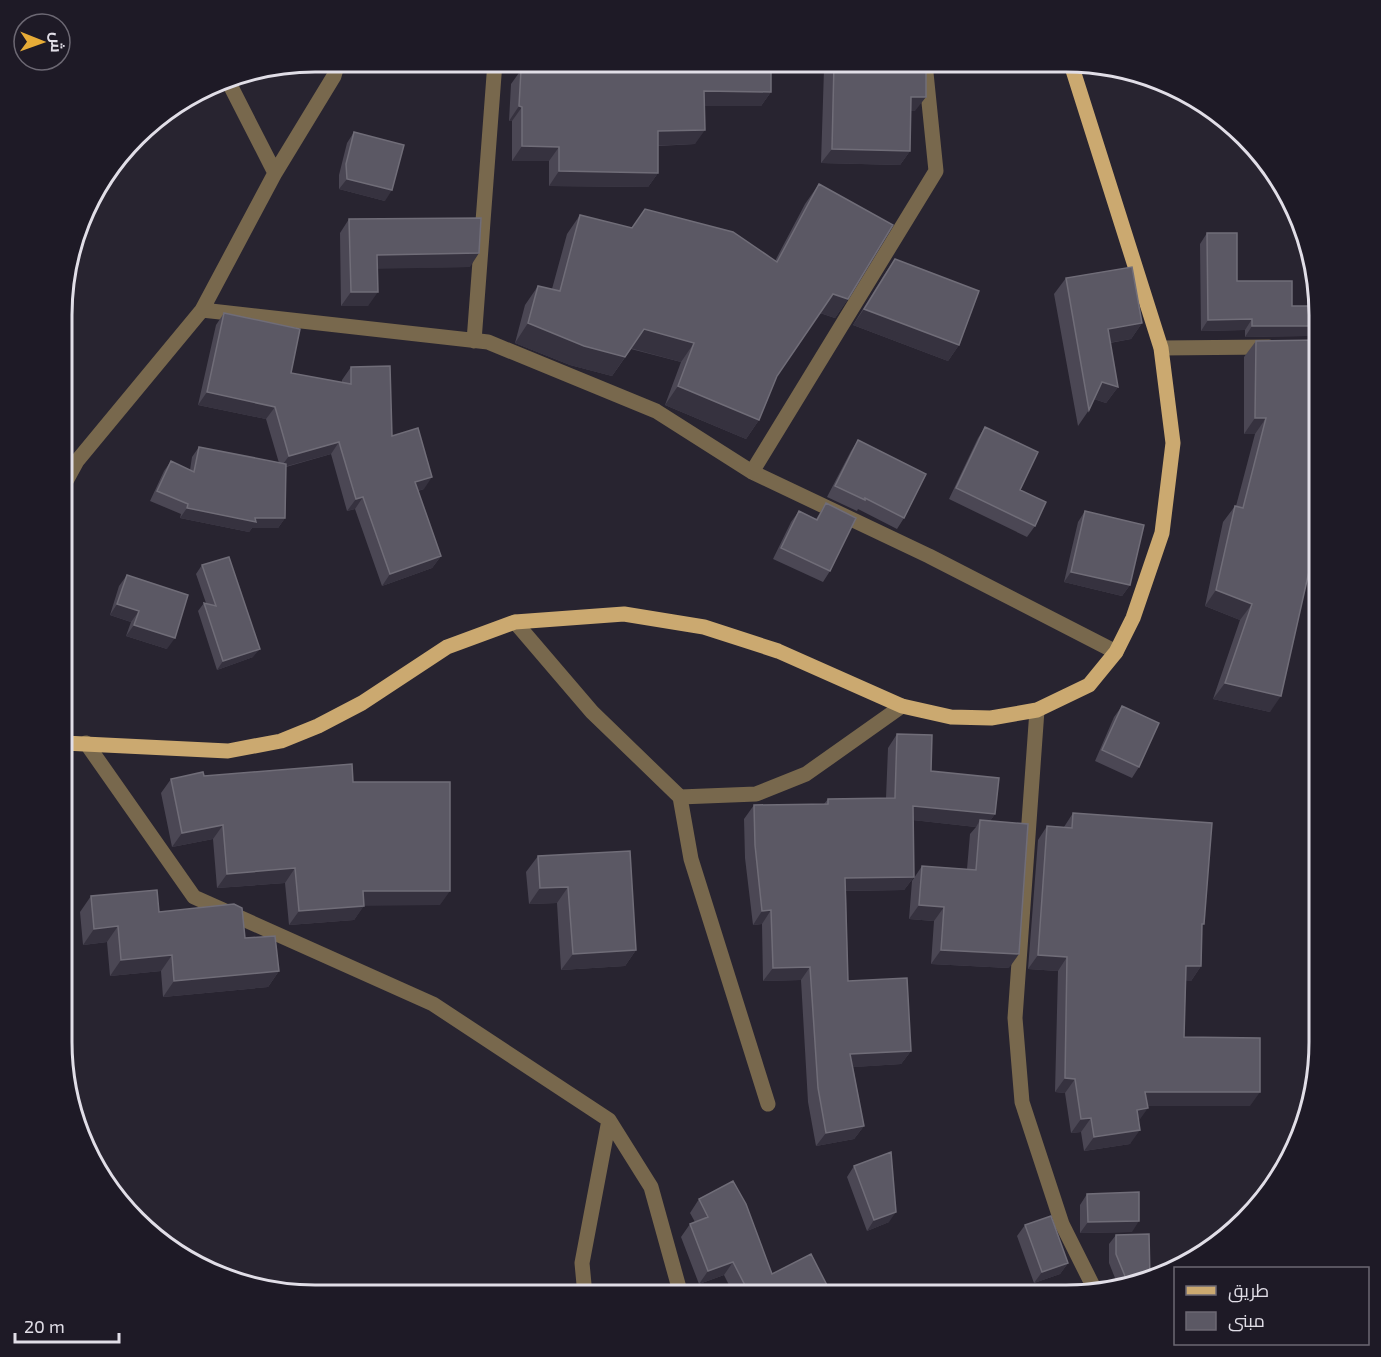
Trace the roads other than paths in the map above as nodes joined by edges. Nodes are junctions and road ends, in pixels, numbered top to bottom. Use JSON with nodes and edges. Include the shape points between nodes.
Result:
{"nodes":[{"id":1,"x":335,"y":72,"type":"edge"},
{"id":2,"x":494,"y":72,"type":"edge"},
{"id":3,"x":926,"y":72,"type":"edge"},
{"id":4,"x":1074,"y":72,"type":"edge"},
{"id":5,"x":230,"y":87,"type":"edge"},
{"id":6,"x":275,"y":173,"type":"junction"},
{"id":7,"x":202,"y":310,"type":"junction"},
{"id":8,"x":474,"y":341,"type":"junction"},
{"id":9,"x":1285,"y":347,"type":"edge"},
{"id":10,"x":1161,"y":348,"type":"junction"},
{"id":11,"x":72,"y":471,"type":"edge"},
{"id":12,"x":752,"y":472,"type":"junction"},
{"id":13,"x":515,"y":622,"type":"junction"},
{"id":14,"x":1116,"y":652,"type":"junction"},
{"id":15,"x":902,"y":706,"type":"junction"},
{"id":16,"x":1037,"y":710,"type":"junction"},
{"id":17,"x":72,"y":743,"type":"edge"},
{"id":18,"x":86,"y":743,"type":"junction"},
{"id":19,"x":680,"y":797,"type":"junction"},
{"id":20,"x":768,"y":1104,"type":"dead end"},
{"id":21,"x":609,"y":1120,"type":"junction"},
{"id":22,"x":1092,"y":1283,"type":"edge"},
{"id":23,"x":584,"y":1285,"type":"edge"},
{"id":24,"x":678,"y":1285,"type":"edge"}],
"edges":[{"from":1,"to":6,"type":"street"},
{"from":2,"to":8,"type":"street"},
{"from":3,"to":12,"type":"street","via":[[936,171]]},
{"from":4,"to":10,"type":"main road"},
{"from":5,"to":6,"type":"street"},
{"from":6,"to":7,"type":"street"},
{"from":7,"to":8,"type":"street"},
{"from":7,"to":11,"type":"street"},
{"from":8,"to":12,"type":"street","via":[[488,342],[656,411]]},
{"from":9,"to":10,"type":"street"},
{"from":10,"to":14,"type":"main road","via":[[1173,443],[1162,533],[1133,618]]},
{"from":12,"to":14,"type":"street","via":[[929,556]]},
{"from":13,"to":15,"type":"main road","via":[[624,615],[704,627],[778,651]]},
{"from":13,"to":18,"type":"main road","via":[[447,646],[362,703],[281,741],[228,751]]},
{"from":13,"to":19,"type":"street","via":[[592,712]]},
{"from":14,"to":16,"type":"main road","via":[[1089,684]]},
{"from":15,"to":16,"type":"main road","via":[[951,717],[990,718]]},
{"from":15,"to":19,"type":"street","via":[[806,774],[756,794]]},
{"from":16,"to":22,"type":"street","via":[[1015,1018],[1022,1102],[1062,1224]]},
{"from":17,"to":18,"type":"main road"},
{"from":18,"to":21,"type":"street","via":[[194,897],[433,1004]]},
{"from":19,"to":20,"type":"street","via":[[691,859]]},
{"from":21,"to":23,"type":"street","via":[[582,1263]]},
{"from":21,"to":24,"type":"street","via":[[651,1187]]}]}
